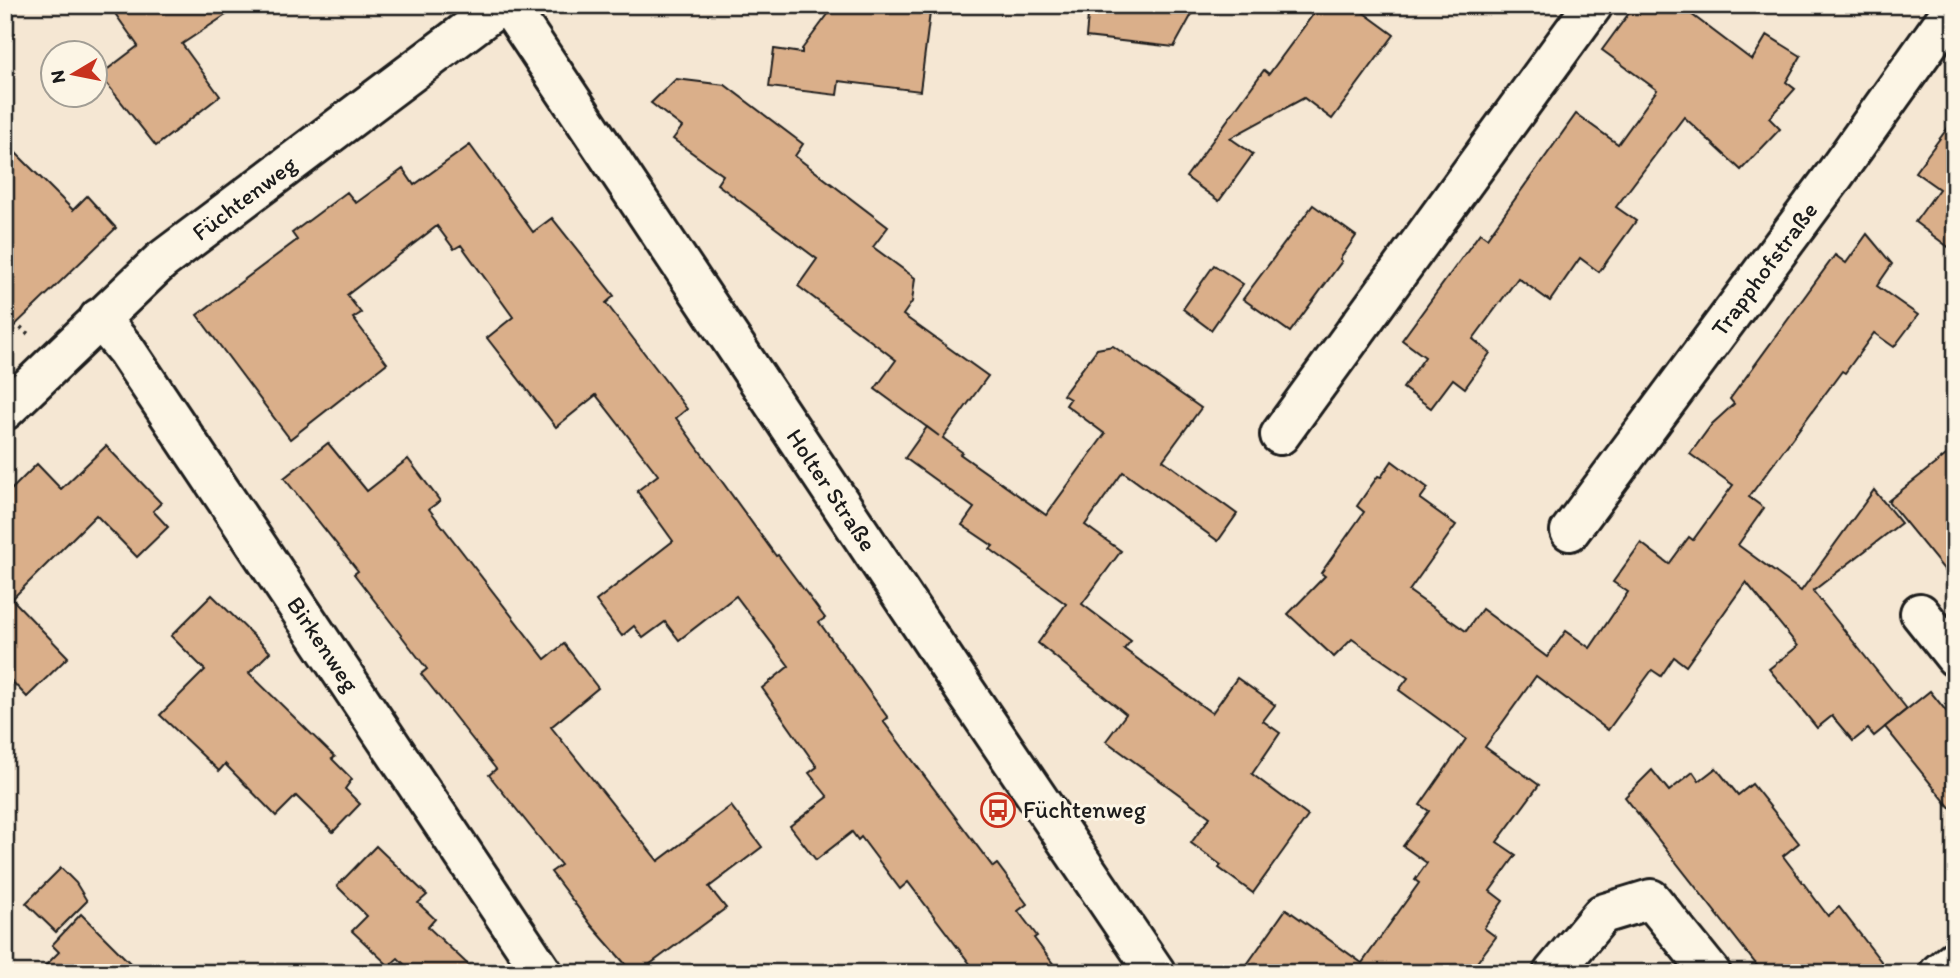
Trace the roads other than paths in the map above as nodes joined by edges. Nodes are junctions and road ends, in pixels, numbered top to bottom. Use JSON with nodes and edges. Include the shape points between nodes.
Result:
{"nodes":[{"id":1,"x":501,"y":5,"type":"edge"},
{"id":2,"x":508,"y":5,"type":"edge"},
{"id":3,"x":1593,"y":5,"type":"edge"},
{"id":4,"x":1955,"y":6,"type":"edge"},
{"id":5,"x":99,"y":318,"type":"junction"},
{"id":6,"x":5,"y":410,"type":"edge"},
{"id":7,"x":1280,"y":435,"type":"dead end"},
{"id":8,"x":1570,"y":531,"type":"dead end"},
{"id":9,"x":1920,"y":613,"type":"dead end"},
{"id":10,"x":1955,"y":657,"type":"edge"},
{"id":11,"x":1955,"y":960,"type":"edge"},
{"id":12,"x":543,"y":973,"type":"edge"},
{"id":13,"x":1156,"y":973,"type":"edge"},
{"id":14,"x":1553,"y":973,"type":"edge"},
{"id":15,"x":1711,"y":973,"type":"edge"},
{"id":16,"x":1939,"y":973,"type":"edge"}],
"edges":[{"from":1,"to":5,"type":"street","name":"Füchtenweg","via":[[160,261]]},
{"from":2,"to":13,"type":"street","name":"Holter Straße"},
{"from":3,"to":7,"type":"street"},
{"from":4,"to":8,"type":"street","name":"Trapphofstraße"},
{"from":5,"to":6,"type":"street","name":"Füchtenweg"},
{"from":5,"to":12,"type":"street","name":"Birkenweg","via":[[126,350]]},
{"from":9,"to":10,"type":"street"},
{"from":11,"to":16,"type":"street"},
{"from":14,"to":15,"type":"street","via":[[1602,914],[1651,899]]}]}
